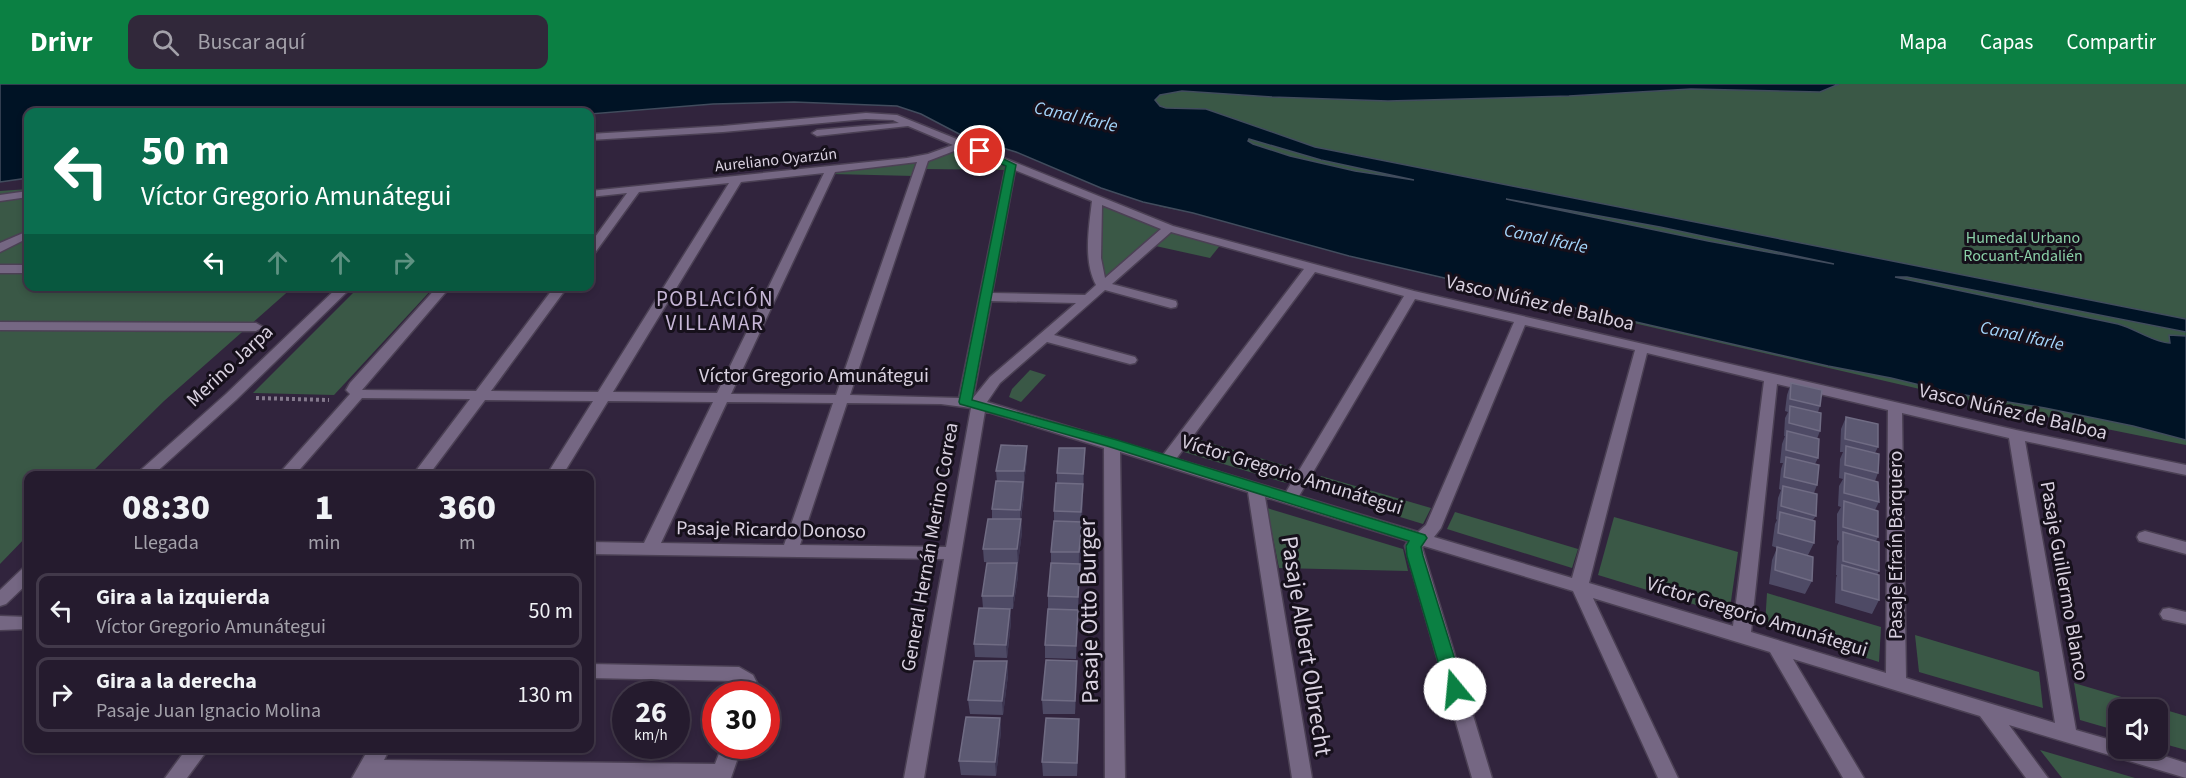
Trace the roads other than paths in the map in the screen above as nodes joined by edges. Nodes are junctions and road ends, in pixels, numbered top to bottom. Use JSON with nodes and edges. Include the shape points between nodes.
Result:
{"nodes":[{"id":1,"x":913,"y":124,"type":"junction"},
{"id":2,"x":817,"y":134,"type":"dead end"},
{"id":3,"x":594,"y":137,"type":"edge"},
{"id":4,"x":964,"y":144,"type":"junction"},
{"id":5,"x":923,"y":159,"type":"junction"},
{"id":6,"x":1011,"y":165,"type":"junction"},
{"id":7,"x":831,"y":169,"type":"junction"},
{"id":8,"x":737,"y":179,"type":"junction"},
{"id":9,"x":636,"y":189,"type":"junction"},
{"id":10,"x":594,"y":194,"type":"edge"},
{"id":11,"x":24,"y":195,"type":"edge"},
{"id":12,"x":0,"y":198,"type":"edge"},
{"id":13,"x":1097,"y":201,"type":"junction"},
{"id":14,"x":1169,"y":228,"type":"junction"},
{"id":15,"x":24,"y":236,"type":"edge"},
{"id":16,"x":594,"y":246,"type":"edge"},
{"id":17,"x":0,"y":248,"type":"edge"},
{"id":18,"x":1312,"y":267,"type":"junction"},
{"id":19,"x":0,"y":269,"type":"edge"},
{"id":20,"x":24,"y":269,"type":"edge"},
{"id":21,"x":1103,"y":286,"type":"junction"},
{"id":22,"x":342,"y":291,"type":"edge"},
{"id":23,"x":440,"y":291,"type":"edge"},
{"id":24,"x":558,"y":291,"type":"edge"},
{"id":25,"x":1410,"y":294,"type":"junction"},
{"id":26,"x":986,"y":297,"type":"junction"},
{"id":27,"x":1088,"y":299,"type":"junction"},
{"id":28,"x":1171,"y":304,"type":"dead end"},
{"id":29,"x":1521,"y":320,"type":"junction"},
{"id":30,"x":0,"y":326,"type":"edge"},
{"id":31,"x":256,"y":327,"type":"dead end"},
{"id":32,"x":1045,"y":337,"type":"junction"},
{"id":33,"x":1642,"y":348,"type":"junction"},
{"id":34,"x":1131,"y":360,"type":"dead end"},
{"id":35,"x":1771,"y":378,"type":"junction"},
{"id":36,"x":479,"y":396,"type":"junction"},
{"id":37,"x":355,"y":397,"type":"junction"},
{"id":38,"x":602,"y":397,"type":"junction"},
{"id":39,"x":722,"y":398,"type":"junction"},
{"id":40,"x":843,"y":399,"type":"junction"},
{"id":41,"x":971,"y":403,"type":"junction"},
{"id":42,"x":1895,"y":407,"type":"junction"},
{"id":43,"x":2016,"y":435,"type":"junction"},
{"id":44,"x":1112,"y":443,"type":"junction"},
{"id":45,"x":1167,"y":460,"type":"junction"},
{"id":46,"x":2186,"y":470,"type":"edge"},
{"id":47,"x":148,"y":471,"type":"edge"},
{"id":48,"x":289,"y":471,"type":"edge"},
{"id":49,"x":424,"y":471,"type":"edge"},
{"id":50,"x":557,"y":471,"type":"edge"},
{"id":51,"x":1255,"y":487,"type":"junction"},
{"id":52,"x":1290,"y":498,"type":"junction"},
{"id":53,"x":2145,"y":537,"type":"dead end"},
{"id":54,"x":1419,"y":538,"type":"junction"},
{"id":55,"x":594,"y":548,"type":"edge"},
{"id":56,"x":2186,"y":548,"type":"edge"},
{"id":57,"x":650,"y":549,"type":"junction"},
{"id":58,"x":790,"y":551,"type":"junction"},
{"id":59,"x":952,"y":553,"type":"junction"},
{"id":60,"x":24,"y":577,"type":"edge"},
{"id":61,"x":1580,"y":586,"type":"junction"},
{"id":62,"x":0,"y":600,"type":"edge"},
{"id":63,"x":0,"y":623,"type":"edge"},
{"id":64,"x":24,"y":623,"type":"edge"},
{"id":65,"x":1741,"y":635,"type":"junction"},
{"id":66,"x":1774,"y":645,"type":"junction"},
{"id":67,"x":594,"y":671,"type":"edge"},
{"id":68,"x":748,"y":681,"type":"edge"},
{"id":69,"x":1896,"y":683,"type":"junction"},
{"id":70,"x":1986,"y":710,"type":"junction"},
{"id":71,"x":2067,"y":735,"type":"junction"},
{"id":72,"x":195,"y":753,"type":"edge"},
{"id":73,"x":377,"y":753,"type":"edge"},
{"id":74,"x":728,"y":759,"type":"edge"},
{"id":75,"x":2186,"y":771,"type":"edge"},
{"id":76,"x":365,"y":773,"type":"edge"},
{"id":77,"x":722,"y":775,"type":"edge"},
{"id":78,"x":175,"y":778,"type":"edge"},
{"id":79,"x":914,"y":778,"type":"edge"},
{"id":80,"x":1115,"y":778,"type":"edge"},
{"id":81,"x":1302,"y":778,"type":"edge"},
{"id":82,"x":1482,"y":778,"type":"edge"},
{"id":83,"x":1668,"y":778,"type":"edge"},
{"id":84,"x":1854,"y":778,"type":"edge"},
{"id":85,"x":2038,"y":778,"type":"edge"}],
"edges":[{"from":1,"to":2,"type":"street"},
{"from":1,"to":3,"type":"street","name":"Vasco Núñez de Balboa","via":[[866,116]]},
{"from":1,"to":4,"type":"street","name":"Vasco Núñez de Balboa"},
{"from":4,"to":5,"type":"street","name":"Aureliano Oyarzún"},
{"from":4,"to":6,"type":"street","name":"Vasco Núñez de Balboa"},
{"from":5,"to":7,"type":"street","name":"Aureliano Oyarzún"},
{"from":5,"to":40,"type":"street"},
{"from":6,"to":13,"type":"street","name":"Vasco Núñez de Balboa"},
{"from":6,"to":26,"type":"street"},
{"from":7,"to":8,"type":"street","name":"Aureliano Oyarzún"},
{"from":7,"to":39,"type":"street"},
{"from":8,"to":9,"type":"street","name":"Aureliano Oyarzún"},
{"from":8,"to":38,"type":"street"},
{"from":9,"to":10,"type":"street","name":"Aureliano Oyarzún"},
{"from":9,"to":16,"type":"street"},
{"from":11,"to":12,"type":"street"},
{"from":13,"to":14,"type":"street","name":"Vasco Núñez de Balboa"},
{"from":13,"to":21,"type":"street","via":[[1096,274]]},
{"from":14,"to":18,"type":"street","name":"Vasco Núñez de Balboa"},
{"from":14,"to":21,"type":"street","name":"General Hernán Merino Correa"},
{"from":15,"to":17,"type":"street"},
{"from":18,"to":25,"type":"street","name":"Vasco Núñez de Balboa"},
{"from":18,"to":45,"type":"street"},
{"from":19,"to":20,"type":"street"},
{"from":21,"to":27,"type":"street","name":"General Hernán Merino Correa"},
{"from":21,"to":28,"type":"street"},
{"from":22,"to":47,"type":"street","name":"Merino Jarpa","via":[[231,398]]},
{"from":23,"to":37,"type":"street","via":[[355,386]]},
{"from":24,"to":36,"type":"street"},
{"from":25,"to":29,"type":"street","name":"Vasco Núñez de Balboa"},
{"from":25,"to":52,"type":"street"},
{"from":26,"to":27,"type":"street"},
{"from":26,"to":41,"type":"street"},
{"from":27,"to":32,"type":"street","name":"General Hernán Merino Correa"},
{"from":29,"to":33,"type":"street","name":"Vasco Núñez de Balboa"},
{"from":29,"to":54,"type":"street","via":[[1433,528]]},
{"from":30,"to":31,"type":"street"},
{"from":32,"to":34,"type":"street"},
{"from":32,"to":41,"type":"street","name":"General Hernán Merino Correa"},
{"from":33,"to":35,"type":"street","name":"Vasco Núñez de Balboa"},
{"from":33,"to":61,"type":"street"},
{"from":35,"to":42,"type":"street","name":"Vasco Núñez de Balboa"},
{"from":35,"to":65,"type":"street"},
{"from":36,"to":37,"type":"street","name":"Víctor Gregorio Amunátegui"},
{"from":36,"to":38,"type":"street","name":"Víctor Gregorio Amunátegui"},
{"from":36,"to":49,"type":"street"},
{"from":37,"to":48,"type":"street"},
{"from":38,"to":39,"type":"street","name":"Víctor Gregorio Amunátegui"},
{"from":38,"to":50,"type":"street"},
{"from":39,"to":40,"type":"street","name":"Víctor Gregorio Amunátegui"},
{"from":39,"to":57,"type":"street"},
{"from":40,"to":41,"type":"street","name":"Víctor Gregorio Amunátegui"},
{"from":40,"to":58,"type":"street"},
{"from":41,"to":44,"type":"street","name":"Víctor Gregorio Amunátegui"},
{"from":41,"to":59,"type":"street","name":"General Hernán Merino Correa"},
{"from":42,"to":43,"type":"street","name":"Vasco Núñez de Balboa"},
{"from":42,"to":69,"type":"street","name":"Pasaje Efraín Barquero"},
{"from":43,"to":46,"type":"street","name":"Vasco Núñez de Balboa"},
{"from":43,"to":71,"type":"street","name":"Pasaje Guillermo Blanco"},
{"from":44,"to":45,"type":"street","name":"Víctor Gregorio Amunátegui"},
{"from":44,"to":80,"type":"street","name":"Pasaje Otto Burger"},
{"from":45,"to":51,"type":"street","name":"Víctor Gregorio Amunátegui"},
{"from":51,"to":52,"type":"street","name":"Víctor Gregorio Amunátegui"},
{"from":51,"to":81,"type":"street","name":"Pasaje Albert Olbrecht"},
{"from":52,"to":54,"type":"street","name":"Víctor Gregorio Amunátegui"},
{"from":53,"to":56,"type":"street"},
{"from":54,"to":61,"type":"street","name":"Víctor Gregorio Amunátegui"},
{"from":54,"to":82,"type":"street","via":[[1413,546],[1415,556]]},
{"from":55,"to":57,"type":"street","name":"Pasaje Ricardo Donoso"},
{"from":57,"to":58,"type":"street","name":"Pasaje Ricardo Donoso"},
{"from":58,"to":59,"type":"street","name":"Pasaje Ricardo Donoso"},
{"from":59,"to":79,"type":"street","name":"General Hernán Merino Correa"},
{"from":60,"to":62,"type":"street"},
{"from":61,"to":65,"type":"street","name":"Víctor Gregorio Amunátegui"},
{"from":61,"to":83,"type":"street"},
{"from":63,"to":64,"type":"street"},
{"from":65,"to":66,"type":"street","name":"Víctor Gregorio Amunátegui"},
{"from":66,"to":69,"type":"street","name":"Víctor Gregorio Amunátegui"},
{"from":66,"to":84,"type":"street"},
{"from":67,"to":68,"type":"street","via":[[739,674]]},
{"from":69,"to":70,"type":"street","name":"Víctor Gregorio Amunátegui"},
{"from":70,"to":71,"type":"street","name":"Víctor Gregorio Amunátegui"},
{"from":70,"to":85,"type":"street"},
{"from":71,"to":75,"type":"street","name":"Víctor Gregorio Amunátegui"},
{"from":72,"to":78,"type":"street"},
{"from":73,"to":76,"type":"street"},
{"from":74,"to":77,"type":"street"},
{"from":76,"to":77,"type":"street"}]}
